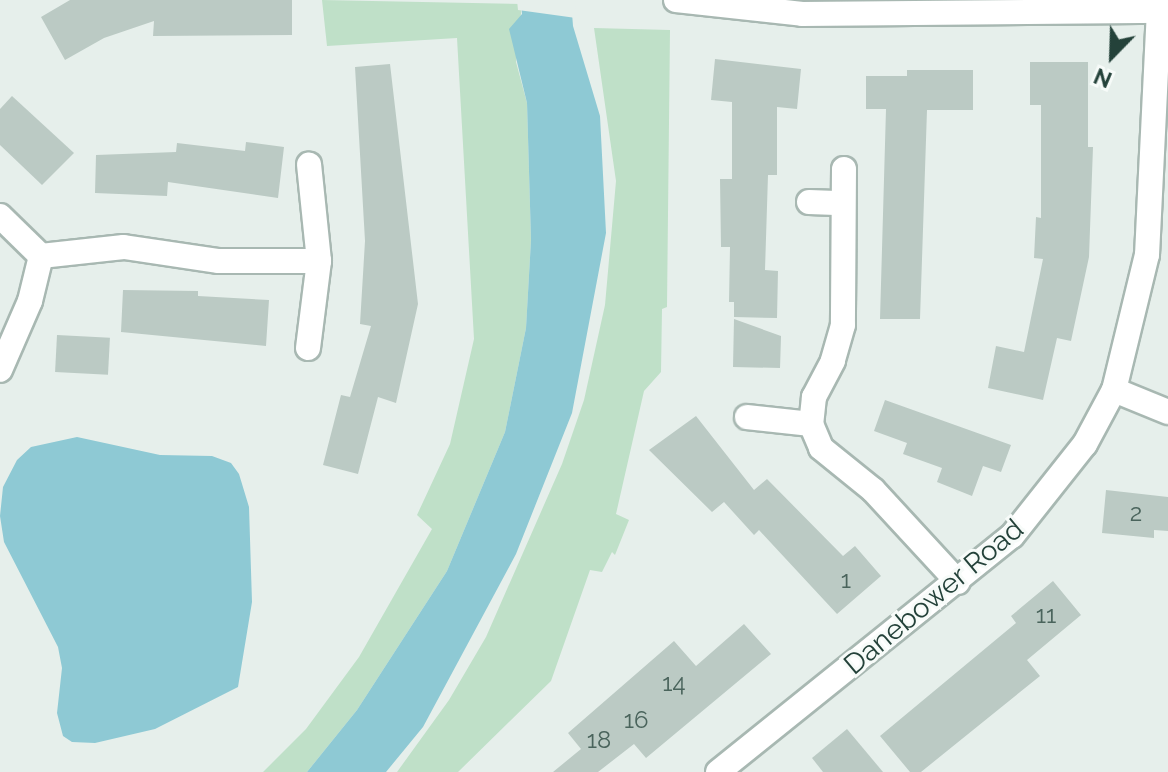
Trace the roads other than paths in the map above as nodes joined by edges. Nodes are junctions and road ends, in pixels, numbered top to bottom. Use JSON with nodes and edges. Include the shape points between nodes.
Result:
{"nodes":[{"id":1,"x":676,"y":0,"type":"edge"},
{"id":2,"x":1164,"y":11,"type":"edge"},
{"id":3,"x":309,"y":165,"type":"dead end"},
{"id":4,"x":844,"y":169,"type":"dead end"},
{"id":5,"x":809,"y":202,"type":"dead end"},
{"id":6,"x":843,"y":203,"type":"junction"},
{"id":7,"x":0,"y":216,"type":"edge"},
{"id":8,"x":41,"y":256,"type":"junction"},
{"id":9,"x":319,"y":261,"type":"junction"},
{"id":10,"x":308,"y":348,"type":"dead end"},
{"id":11,"x":0,"y":370,"type":"edge"},
{"id":12,"x":1114,"y":390,"type":"junction"},
{"id":13,"x":1168,"y":412,"type":"edge"},
{"id":14,"x":747,"y":417,"type":"dead end"},
{"id":15,"x":811,"y":424,"type":"junction"},
{"id":16,"x":958,"y":582,"type":"junction"},
{"id":17,"x":718,"y":772,"type":"edge"}],
"edges":[{"from":1,"to":2,"type":"street","via":[[802,14]]},
{"from":2,"to":12,"type":"street","name":"Danebower Road","via":[[1147,255]]},
{"from":3,"to":9,"type":"street"},
{"from":4,"to":6,"type":"street"},
{"from":5,"to":6,"type":"street"},
{"from":6,"to":15,"type":"street","via":[[843,325],[833,361],[814,397]]},
{"from":7,"to":8,"type":"street"},
{"from":8,"to":9,"type":"street","via":[[124,247],[219,261]]},
{"from":8,"to":11,"type":"street","via":[[30,301]]},
{"from":9,"to":10,"type":"street"},
{"from":12,"to":13,"type":"street"},
{"from":12,"to":16,"type":"street","name":"Danebower Road","via":[[1056,484],[1012,536]]},
{"from":14,"to":15,"type":"street"},
{"from":15,"to":16,"type":"street","via":[[821,448],[873,490]]},
{"from":16,"to":17,"type":"street","name":"Danebower Road"}]}
